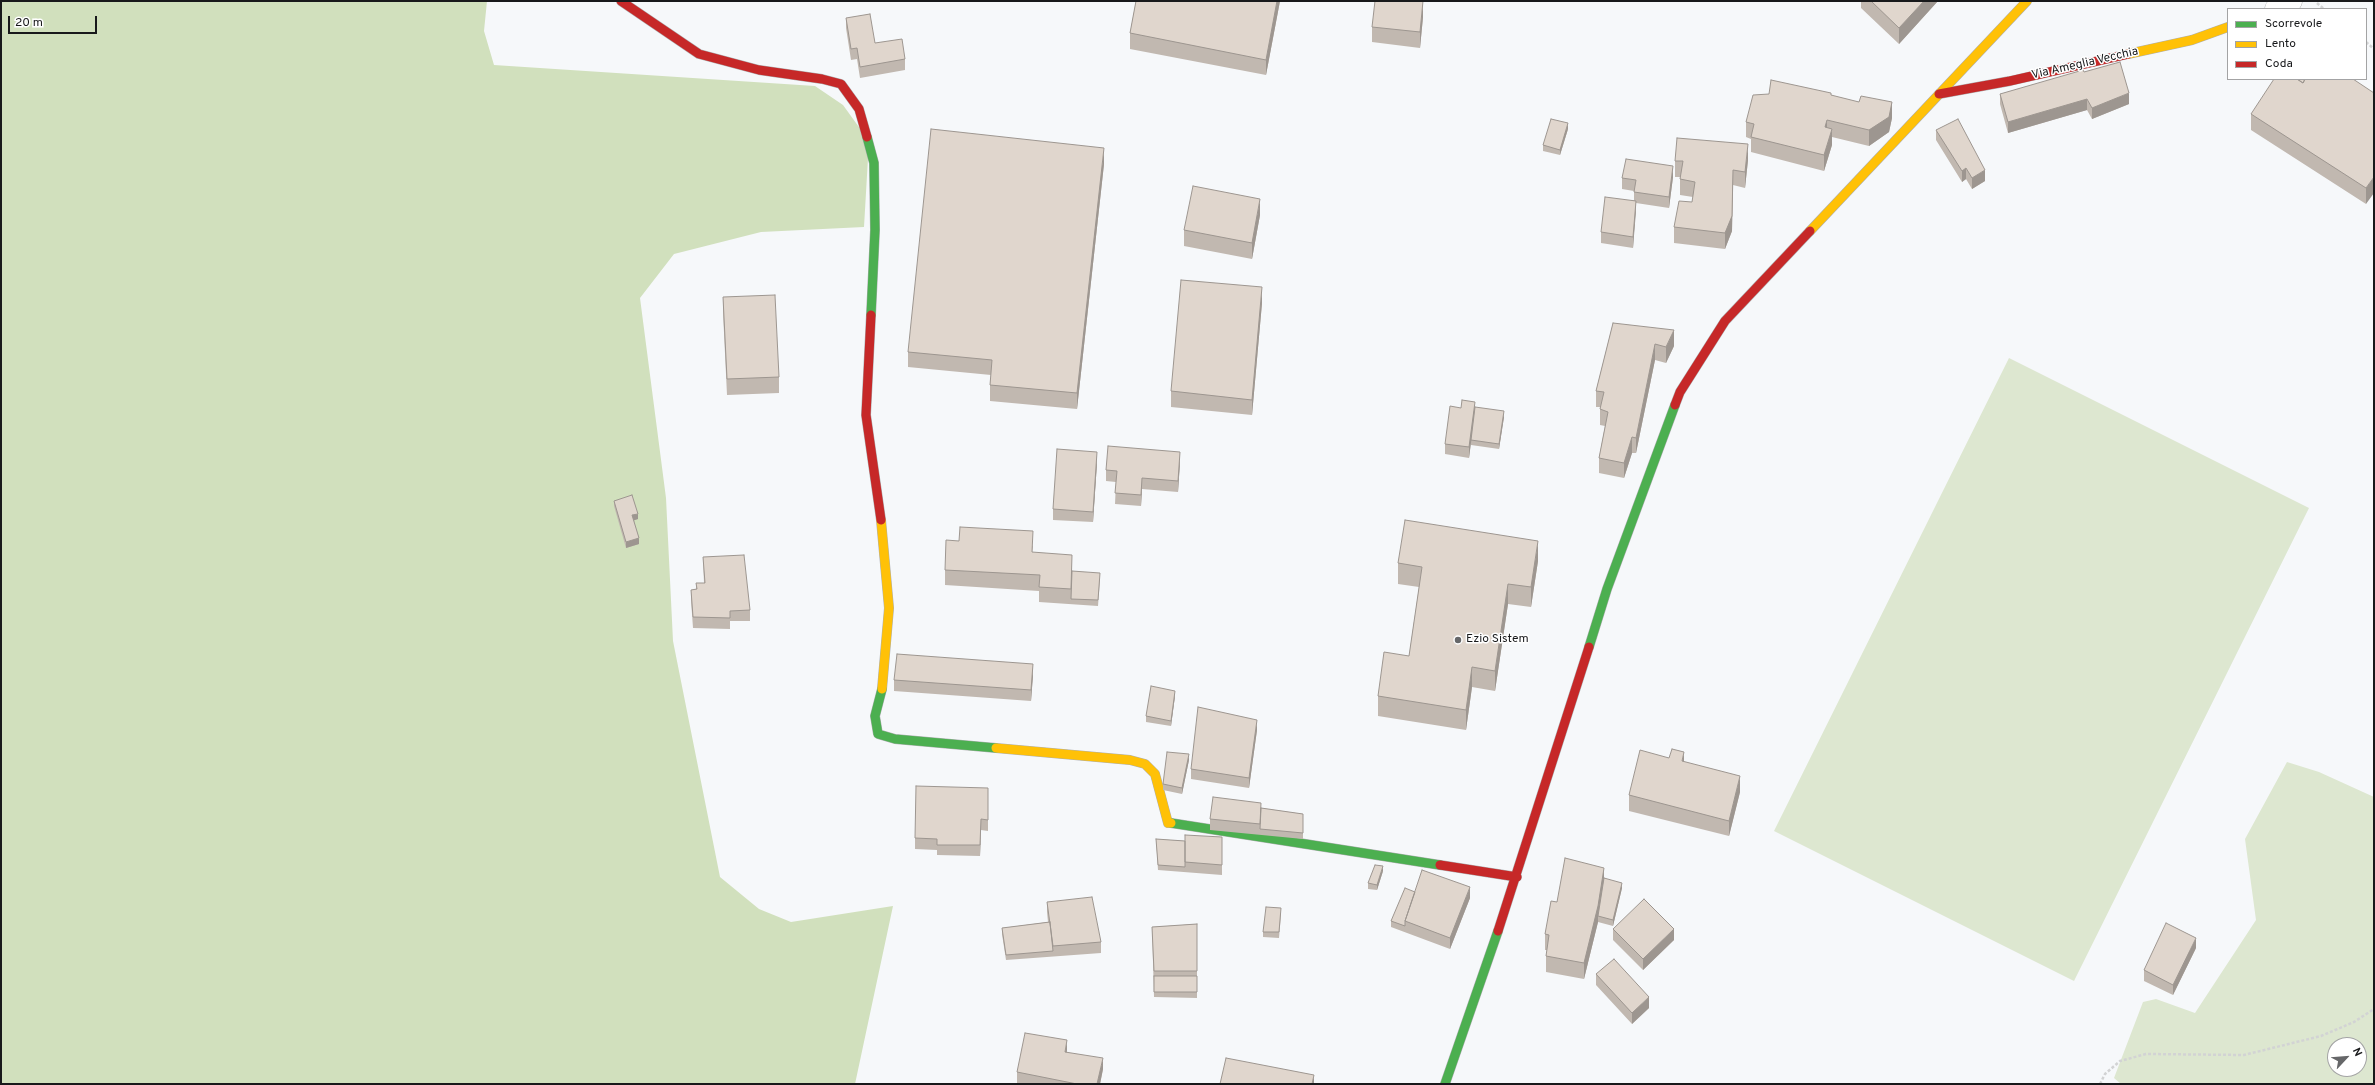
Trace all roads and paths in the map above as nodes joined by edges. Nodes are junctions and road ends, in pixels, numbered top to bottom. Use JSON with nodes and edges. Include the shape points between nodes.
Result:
{"nodes":[{"id":1,"x":621,"y":1,"type":"edge"},
{"id":2,"x":2026,"y":1,"type":"edge"},
{"id":3,"x":2291,"y":1,"type":"edge"},
{"id":4,"x":2315,"y":1,"type":"edge"},
{"id":5,"x":2278,"y":8,"type":"edge"},
{"id":6,"x":2323,"y":8,"type":"edge"},
{"id":7,"x":2227,"y":27,"type":"edge"},
{"id":8,"x":1939,"y":94,"type":"junction"},
{"id":9,"x":1517,"y":877,"type":"junction"},
{"id":10,"x":2374,"y":1009,"type":"edge"},
{"id":11,"x":1445,"y":1084,"type":"edge"},
{"id":12,"x":2100,"y":1084,"type":"edge"}],
"edges":[{"from":1,"to":9,"type":"street","via":[[699,54],[759,70],[841,84],[859,109],[874,163],[875,230],[866,415],[881,514],[889,608],[882,689],[875,716],[878,734],[895,739],[1130,760],[1145,764],[1155,774],[1168,823]]},
{"from":2,"to":8,"type":"street"},
{"from":3,"to":5,"type":"street"},
{"from":4,"to":6,"type":"path"},
{"from":7,"to":8,"type":"street","name":"Via Ameglia Vecchia","via":[[2176,43],[2010,81]]},
{"from":8,"to":9,"type":"street","via":[[1725,321],[1680,392],[1606,589]]},
{"from":9,"to":11,"type":"street"},
{"from":10,"to":12,"type":"path","via":[[2354,1022],[2322,1036],[2251,1054],[2146,1054],[2120,1061],[2105,1074]]}]}
